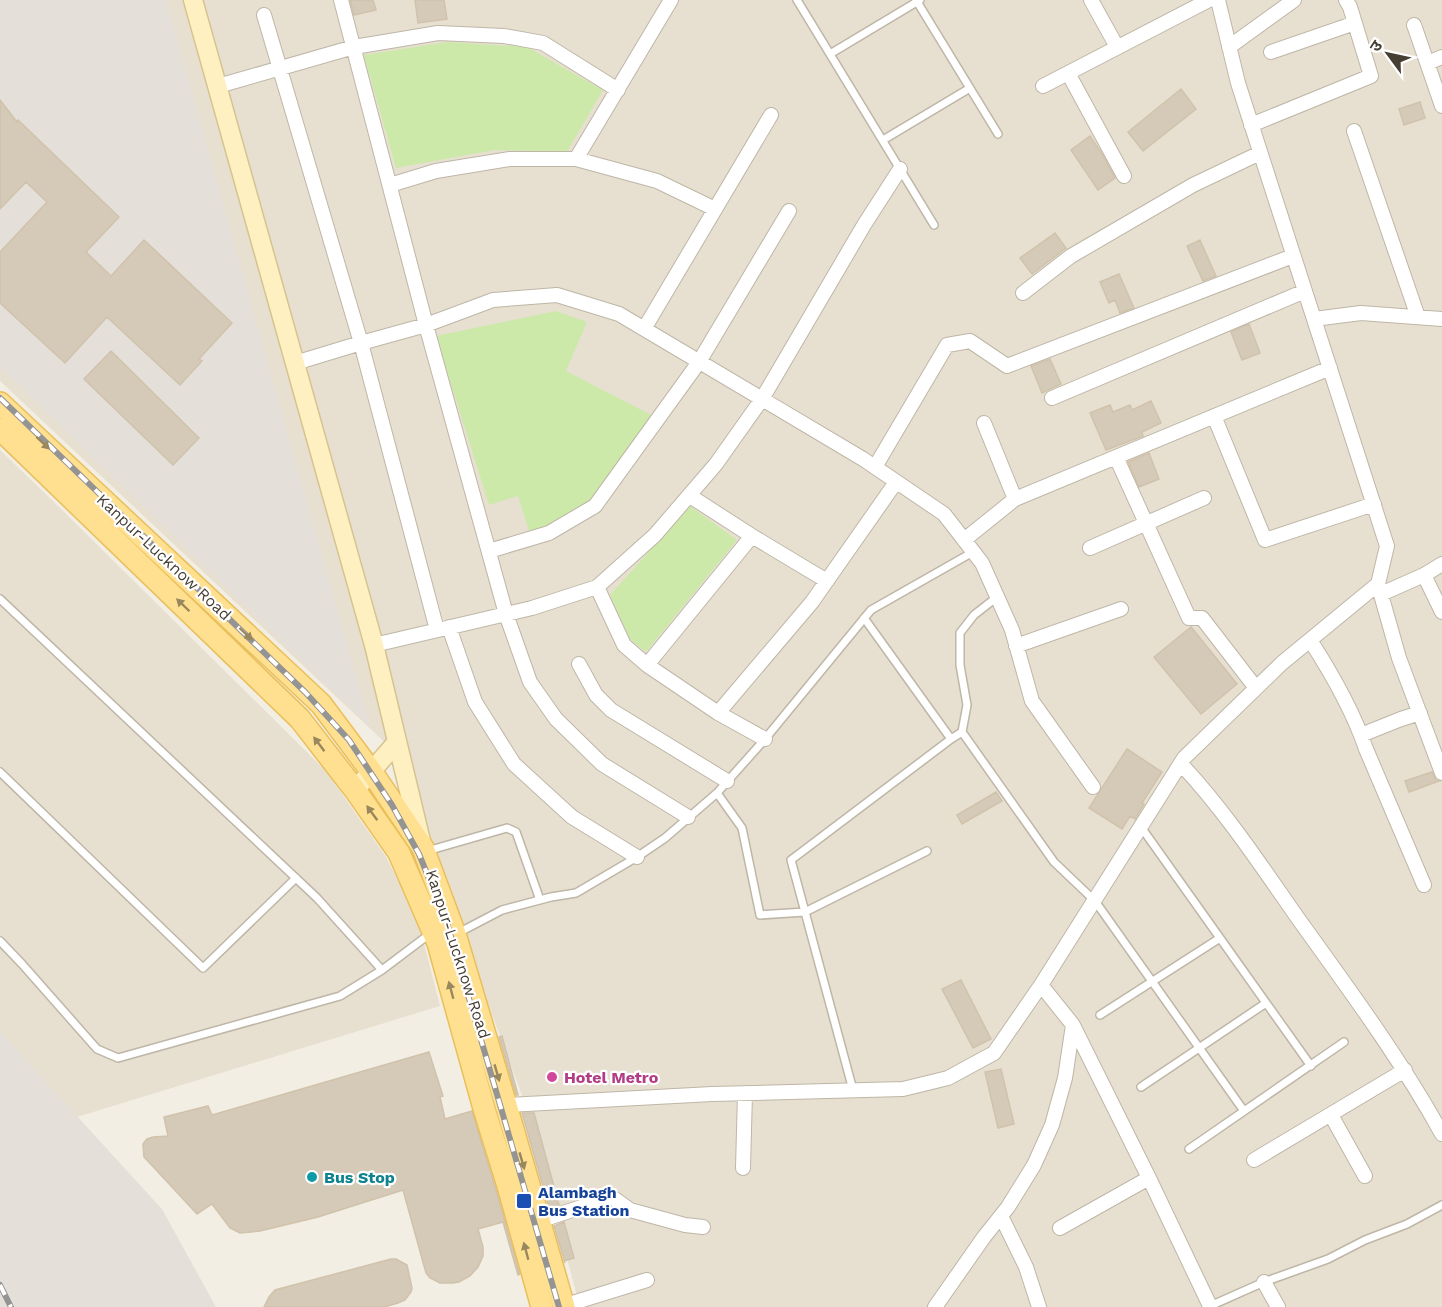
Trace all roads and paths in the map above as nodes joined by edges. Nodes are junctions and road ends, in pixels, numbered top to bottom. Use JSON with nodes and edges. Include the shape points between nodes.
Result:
{"nodes":[{"id":1,"x":193,"y":0,"type":"edge"},
{"id":2,"x":341,"y":0,"type":"edge"},
{"id":3,"x":671,"y":0,"type":"edge"},
{"id":4,"x":797,"y":0,"type":"edge"},
{"id":5,"x":918,"y":0,"type":"edge"},
{"id":6,"x":1091,"y":0,"type":"edge"},
{"id":7,"x":1209,"y":0,"type":"edge"},
{"id":8,"x":1218,"y":0,"type":"edge"},
{"id":9,"x":1294,"y":0,"type":"edge"},
{"id":10,"x":1346,"y":0,"type":"edge"},
{"id":11,"x":264,"y":15,"type":"dead end"},
{"id":12,"x":1355,"y":23,"type":"junction"},
{"id":13,"x":1414,"y":25,"type":"dead end"},
{"id":14,"x":354,"y":47,"type":"junction"},
{"id":15,"x":1229,"y":47,"type":"junction"},
{"id":16,"x":1117,"y":48,"type":"junction"},
{"id":17,"x":1270,"y":52,"type":"dead end"},
{"id":18,"x":830,"y":54,"type":"junction"},
{"id":19,"x":1442,"y":57,"type":"edge"},
{"id":20,"x":1428,"y":63,"type":"junction"},
{"id":21,"x":279,"y":69,"type":"junction"},
{"id":22,"x":1068,"y":73,"type":"junction"},
{"id":23,"x":218,"y":86,"type":"junction"},
{"id":24,"x":1043,"y":86,"type":"dead end"},
{"id":25,"x":970,"y":88,"type":"junction"},
{"id":26,"x":618,"y":90,"type":"junction"},
{"id":27,"x":1442,"y":106,"type":"edge"},
{"id":28,"x":771,"y":115,"type":"dead end"},
{"id":29,"x":1251,"y":125,"type":"junction"},
{"id":30,"x":1354,"y":131,"type":"dead end"},
{"id":31,"x":998,"y":134,"type":"dead end"},
{"id":32,"x":883,"y":140,"type":"junction"},
{"id":33,"x":1260,"y":153,"type":"junction"},
{"id":34,"x":576,"y":159,"type":"junction"},
{"id":35,"x":900,"y":170,"type":"junction"},
{"id":36,"x":1124,"y":176,"type":"dead end"},
{"id":37,"x":390,"y":185,"type":"junction"},
{"id":38,"x":715,"y":209,"type":"junction"},
{"id":39,"x":789,"y":211,"type":"dead end"},
{"id":40,"x":934,"y":225,"type":"dead end"},
{"id":41,"x":1293,"y":256,"type":"junction"},
{"id":42,"x":1305,"y":291,"type":"junction"},
{"id":43,"x":1023,"y":293,"type":"dead end"},
{"id":44,"x":1418,"y":317,"type":"junction"},
{"id":45,"x":1314,"y":319,"type":"junction"},
{"id":46,"x":1442,"y":319,"type":"edge"},
{"id":47,"x":426,"y":325,"type":"junction"},
{"id":48,"x":644,"y":329,"type":"junction"},
{"id":49,"x":361,"y":343,"type":"junction"},
{"id":50,"x":699,"y":362,"type":"junction"},
{"id":51,"x":295,"y":363,"type":"junction"},
{"id":52,"x":1330,"y":368,"type":"junction"},
{"id":53,"x":1053,"y":398,"type":"dead end"},
{"id":54,"x":762,"y":399,"type":"junction"},
{"id":55,"x":0,"y":403,"type":"edge"},
{"id":56,"x":1214,"y":416,"type":"junction"},
{"id":57,"x":984,"y":423,"type":"dead end"},
{"id":58,"x":0,"y":429,"type":"edge"},
{"id":59,"x":1116,"y":457,"type":"junction"},
{"id":60,"x":874,"y":467,"type":"junction"},
{"id":61,"x":897,"y":482,"type":"junction"},
{"id":62,"x":690,"y":496,"type":"junction"},
{"id":63,"x":1204,"y":498,"type":"dead end"},
{"id":64,"x":1014,"y":499,"type":"junction"},
{"id":65,"x":1374,"y":504,"type":"junction"},
{"id":66,"x":1146,"y":524,"type":"junction"},
{"id":67,"x":752,"y":536,"type":"junction"},
{"id":68,"x":964,"y":540,"type":"junction"},
{"id":69,"x":1090,"y":548,"type":"dead end"},
{"id":70,"x":489,"y":550,"type":"junction"},
{"id":71,"x":973,"y":552,"type":"junction"},
{"id":72,"x":1442,"y":564,"type":"edge"},
{"id":73,"x":1424,"y":575,"type":"junction"},
{"id":74,"x":827,"y":581,"type":"junction"},
{"id":75,"x":597,"y":587,"type":"junction"},
{"id":76,"x":1379,"y":589,"type":"junction"},
{"id":77,"x":997,"y":597,"type":"junction"},
{"id":78,"x":0,"y":599,"type":"edge"},
{"id":79,"x":1121,"y":609,"type":"dead end"},
{"id":80,"x":1442,"y":612,"type":"edge"},
{"id":81,"x":506,"y":614,"type":"junction"},
{"id":82,"x":864,"y":618,"type":"junction"},
{"id":83,"x":443,"y":629,"type":"junction"},
{"id":84,"x":1310,"y":640,"type":"junction"},
{"id":85,"x":374,"y":645,"type":"junction"},
{"id":86,"x":1016,"y":646,"type":"junction"},
{"id":87,"x":579,"y":664,"type":"dead end"},
{"id":88,"x":647,"y":666,"type":"junction"},
{"id":89,"x":1256,"y":688,"type":"junction"},
{"id":90,"x":718,"y":713,"type":"junction"},
{"id":91,"x":1420,"y":713,"type":"junction"},
{"id":92,"x":963,"y":732,"type":"junction"},
{"id":93,"x":1361,"y":735,"type":"junction"},
{"id":94,"x":765,"y":739,"type":"junction"},
{"id":95,"x":951,"y":739,"type":"junction"},
{"id":96,"x":397,"y":742,"type":"junction"},
{"id":97,"x":1180,"y":764,"type":"junction"},
{"id":98,"x":371,"y":771,"type":"junction"},
{"id":99,"x":0,"y":772,"type":"edge"},
{"id":100,"x":1442,"y":773,"type":"edge"},
{"id":101,"x":727,"y":781,"type":"junction"},
{"id":102,"x":1093,"y":787,"type":"dead end"},
{"id":103,"x":355,"y":790,"type":"junction"},
{"id":104,"x":717,"y":793,"type":"junction"},
{"id":105,"x":688,"y":817,"type":"junction"},
{"id":106,"x":1141,"y":827,"type":"junction"},
{"id":107,"x":424,"y":850,"type":"junction"},
{"id":108,"x":927,"y":851,"type":"dead end"},
{"id":109,"x":637,"y":857,"type":"junction"},
{"id":110,"x":296,"y":878,"type":"junction"},
{"id":111,"x":1424,"y":885,"type":"dead end"},
{"id":112,"x":540,"y":900,"type":"junction"},
{"id":113,"x":1095,"y":901,"type":"junction"},
{"id":114,"x":805,"y":912,"type":"junction"},
{"id":115,"x":433,"y":932,"type":"junction"},
{"id":116,"x":455,"y":934,"type":"junction"},
{"id":117,"x":1220,"y":938,"type":"junction"},
{"id":118,"x":0,"y":941,"type":"edge"},
{"id":119,"x":381,"y":970,"type":"junction"},
{"id":120,"x":1152,"y":982,"type":"junction"},
{"id":121,"x":1041,"y":985,"type":"junction"},
{"id":122,"x":1266,"y":1003,"type":"junction"},
{"id":123,"x":1100,"y":1015,"type":"dead end"},
{"id":124,"x":1073,"y":1025,"type":"junction"},
{"id":125,"x":1344,"y":1042,"type":"dead end"},
{"id":126,"x":1200,"y":1048,"type":"junction"},
{"id":127,"x":1311,"y":1066,"type":"junction"},
{"id":128,"x":1405,"y":1070,"type":"junction"},
{"id":129,"x":1141,"y":1087,"type":"dead end"},
{"id":130,"x":853,"y":1090,"type":"junction"},
{"id":131,"x":745,"y":1093,"type":"junction"},
{"id":132,"x":506,"y":1105,"type":"junction"},
{"id":133,"x":1244,"y":1111,"type":"junction"},
{"id":134,"x":1331,"y":1115,"type":"junction"},
{"id":135,"x":1442,"y":1134,"type":"edge"},
{"id":136,"x":1189,"y":1149,"type":"dead end"},
{"id":137,"x":1254,"y":1160,"type":"dead end"},
{"id":138,"x":743,"y":1168,"type":"dead end"},
{"id":139,"x":1365,"y":1176,"type":"dead end"},
{"id":140,"x":1149,"y":1178,"type":"junction"},
{"id":141,"x":1442,"y":1206,"type":"edge"},
{"id":142,"x":1001,"y":1216,"type":"junction"},
{"id":143,"x":539,"y":1221,"type":"junction"},
{"id":144,"x":703,"y":1227,"type":"dead end"},
{"id":145,"x":1060,"y":1228,"type":"dead end"},
{"id":146,"x":647,"y":1280,"type":"dead end"},
{"id":147,"x":1264,"y":1282,"type":"junction"},
{"id":148,"x":563,"y":1306,"type":"edge"},
{"id":149,"x":1210,"y":1306,"type":"edge"},
{"id":150,"x":542,"y":1307,"type":"edge"},
{"id":151,"x":935,"y":1307,"type":"edge"},
{"id":152,"x":1040,"y":1307,"type":"edge"},
{"id":153,"x":1278,"y":1307,"type":"edge"}],
"edges":[{"from":1,"to":23,"type":"main road"},
{"from":2,"to":14,"type":"street"},
{"from":3,"to":26,"type":"street"},
{"from":4,"to":18,"type":"lane"},
{"from":5,"to":18,"type":"lane"},
{"from":5,"to":25,"type":"lane"},
{"from":6,"to":16,"type":"street"},
{"from":7,"to":16,"type":"street"},
{"from":8,"to":15,"type":"street"},
{"from":9,"to":15,"type":"street"},
{"from":10,"to":12,"type":"street"},
{"from":11,"to":21,"type":"street"},
{"from":12,"to":17,"type":"street"},
{"from":12,"to":29,"type":"street","via":[[1371,76]]},
{"from":13,"to":20,"type":"street"},
{"from":14,"to":21,"type":"street"},
{"from":14,"to":26,"type":"street","via":[[438,33],[504,36],[543,43]]},
{"from":14,"to":37,"type":"street"},
{"from":15,"to":29,"type":"street"},
{"from":16,"to":22,"type":"street"},
{"from":18,"to":32,"type":"lane"},
{"from":19,"to":20,"type":"street"},
{"from":20,"to":27,"type":"street"},
{"from":21,"to":23,"type":"street"},
{"from":21,"to":49,"type":"street"},
{"from":22,"to":24,"type":"street"},
{"from":22,"to":36,"type":"street"},
{"from":23,"to":51,"type":"main road"},
{"from":25,"to":31,"type":"lane"},
{"from":25,"to":32,"type":"lane"},
{"from":26,"to":34,"type":"street"},
{"from":28,"to":38,"type":"street"},
{"from":29,"to":33,"type":"street"},
{"from":30,"to":44,"type":"street"},
{"from":32,"to":35,"type":"lane"},
{"from":33,"to":41,"type":"street"},
{"from":33,"to":43,"type":"street","via":[[1193,185],[1071,256]]},
{"from":34,"to":37,"type":"street","via":[[510,159],[436,171]]},
{"from":34,"to":38,"type":"street","via":[[657,181]]},
{"from":35,"to":40,"type":"lane"},
{"from":35,"to":54,"type":"street"},
{"from":37,"to":47,"type":"street"},
{"from":38,"to":48,"type":"street"},
{"from":39,"to":50,"type":"street"},
{"from":41,"to":42,"type":"street"},
{"from":41,"to":60,"type":"street","via":[[1007,366],[970,341],[947,345]]},
{"from":42,"to":45,"type":"street"},
{"from":42,"to":53,"type":"street"},
{"from":44,"to":45,"type":"street","via":[[1361,313]]},
{"from":44,"to":46,"type":"street"},
{"from":45,"to":52,"type":"street"},
{"from":47,"to":48,"type":"street","via":[[493,300],[557,296],[619,314]]},
{"from":47,"to":49,"type":"street"},
{"from":47,"to":70,"type":"street"},
{"from":48,"to":50,"type":"street"},
{"from":49,"to":51,"type":"street"},
{"from":49,"to":83,"type":"street"},
{"from":50,"to":54,"type":"street"},
{"from":50,"to":70,"type":"street","via":[[595,506],[549,533]]},
{"from":51,"to":85,"type":"main road"},
{"from":52,"to":56,"type":"street"},
{"from":52,"to":65,"type":"street"},
{"from":54,"to":60,"type":"street"},
{"from":54,"to":62,"type":"street"},
{"from":55,"to":98,"type":"main road","name":"Kanpur-Lucknow Road","one_way":true,"via":[[321,704]]},
{"from":56,"to":59,"type":"street"},
{"from":56,"to":65,"type":"street","via":[[1265,540]]},
{"from":57,"to":64,"type":"street"},
{"from":103,"to":58,"type":"main road","name":"Kanpur-Lucknow Road","one_way":true,"via":[[300,719]]},
{"from":59,"to":64,"type":"street"},
{"from":59,"to":66,"type":"street"},
{"from":60,"to":61,"type":"street"},
{"from":61,"to":68,"type":"street","via":[[944,514]]},
{"from":61,"to":74,"type":"street"},
{"from":62,"to":67,"type":"street"},
{"from":62,"to":75,"type":"street","via":[[655,535]]},
{"from":63,"to":66,"type":"street"},
{"from":64,"to":68,"type":"street"},
{"from":65,"to":76,"type":"street","via":[[1387,546]]},
{"from":66,"to":69,"type":"street"},
{"from":66,"to":89,"type":"street","via":[[1189,618],[1202,618]]},
{"from":67,"to":74,"type":"street"},
{"from":67,"to":88,"type":"street"},
{"from":68,"to":71,"type":"street"},
{"from":70,"to":81,"type":"street"},
{"from":71,"to":77,"type":"street"},
{"from":71,"to":82,"type":"lane","via":[[871,610]]},
{"from":72,"to":73,"type":"street"},
{"from":73,"to":76,"type":"street"},
{"from":73,"to":80,"type":"street"},
{"from":74,"to":90,"type":"street"},
{"from":75,"to":81,"type":"street"},
{"from":75,"to":88,"type":"street","via":[[624,645]]},
{"from":76,"to":84,"type":"street"},
{"from":76,"to":91,"type":"street"},
{"from":77,"to":86,"type":"street"},
{"from":77,"to":92,"type":"lane","via":[[974,615],[960,633],[960,665],[967,705]]},
{"from":78,"to":110,"type":"lane"},
{"from":79,"to":86,"type":"street"},
{"from":81,"to":83,"type":"street"},
{"from":81,"to":105,"type":"street","via":[[530,682],[556,719],[602,764]]},
{"from":82,"to":94,"type":"lane"},
{"from":82,"to":95,"type":"lane"},
{"from":83,"to":85,"type":"street"},
{"from":83,"to":109,"type":"street","via":[[475,702],[514,764],[572,818]]},
{"from":84,"to":89,"type":"street"},
{"from":84,"to":93,"type":"street"},
{"from":85,"to":96,"type":"main road"},
{"from":86,"to":102,"type":"street","via":[[1032,701]]},
{"from":87,"to":101,"type":"street","via":[[596,695],[611,710]]},
{"from":88,"to":90,"type":"street"},
{"from":89,"to":97,"type":"street"},
{"from":90,"to":94,"type":"street"},
{"from":91,"to":93,"type":"street"},
{"from":91,"to":100,"type":"street"},
{"from":92,"to":95,"type":"lane"},
{"from":92,"to":113,"type":"lane","via":[[1054,862]]},
{"from":93,"to":111,"type":"street"},
{"from":94,"to":101,"type":"lane"},
{"from":95,"to":114,"type":"lane","via":[[791,860]]},
{"from":96,"to":98,"type":"main road"},
{"from":96,"to":107,"type":"main road"},
{"from":97,"to":106,"type":"street"},
{"from":97,"to":128,"type":"street","via":[[1220,809]]},
{"from":98,"to":103,"type":"main road"},
{"from":98,"to":107,"type":"main road","name":"Kanpur-Lucknow Road"},
{"from":99,"to":110,"type":"lane","via":[[202,968]]},
{"from":101,"to":104,"type":"lane"},
{"from":115,"to":103,"type":"main road","name":"Kanpur-Lucknow Road","one_way":true,"via":[[399,853]]},
{"from":104,"to":105,"type":"lane"},
{"from":104,"to":114,"type":"lane","via":[[742,828],[760,915]]},
{"from":105,"to":109,"type":"lane"},
{"from":106,"to":113,"type":"street"},
{"from":106,"to":117,"type":"lane"},
{"from":107,"to":112,"type":"lane","via":[[507,828],[516,832]]},
{"from":107,"to":116,"type":"main road","name":"Kanpur-Lucknow Road"},
{"from":108,"to":114,"type":"lane"},
{"from":109,"to":112,"type":"lane","via":[[576,893]]},
{"from":110,"to":119,"type":"lane"},
{"from":112,"to":116,"type":"lane","via":[[502,910]]},
{"from":113,"to":120,"type":"lane"},
{"from":113,"to":121,"type":"street"},
{"from":114,"to":130,"type":"lane"},
{"from":115,"to":119,"type":"lane"},
{"from":150,"to":115,"type":"main road","name":"Kanpur-Lucknow Road","one_way":true},
{"from":116,"to":132,"type":"main road","name":"Kanpur-Lucknow Road","one_way":true},
{"from":117,"to":120,"type":"lane"},
{"from":117,"to":122,"type":"lane"},
{"from":118,"to":119,"type":"lane","via":[[97,1049],[118,1058],[340,996]]},
{"from":120,"to":123,"type":"lane"},
{"from":120,"to":126,"type":"lane"},
{"from":121,"to":124,"type":"street"},
{"from":121,"to":130,"type":"street","via":[[994,1053],[948,1078],[903,1089]]},
{"from":122,"to":126,"type":"lane"},
{"from":122,"to":127,"type":"lane"},
{"from":124,"to":140,"type":"street"},
{"from":124,"to":142,"type":"street","via":[[1053,1125],[1034,1165]]},
{"from":125,"to":127,"type":"lane"},
{"from":126,"to":129,"type":"lane"},
{"from":126,"to":133,"type":"lane"},
{"from":127,"to":133,"type":"lane"},
{"from":128,"to":134,"type":"street"},
{"from":128,"to":135,"type":"street"},
{"from":130,"to":131,"type":"street"},
{"from":131,"to":132,"type":"street"},
{"from":131,"to":138,"type":"street"},
{"from":132,"to":143,"type":"main road","name":"Kanpur-Lucknow Road","one_way":true},
{"from":133,"to":136,"type":"lane"},
{"from":134,"to":137,"type":"street"},
{"from":134,"to":139,"type":"street"},
{"from":140,"to":145,"type":"street"},
{"from":140,"to":149,"type":"street"},
{"from":141,"to":147,"type":"lane","via":[[1328,1259]]},
{"from":142,"to":151,"type":"street"},
{"from":142,"to":152,"type":"street"},
{"from":143,"to":144,"type":"street","via":[[612,1197],[630,1210]]},
{"from":143,"to":148,"type":"main road","name":"Kanpur-Lucknow Road"},
{"from":146,"to":148,"type":"street"},
{"from":147,"to":149,"type":"lane"},
{"from":147,"to":153,"type":"street"}]}
